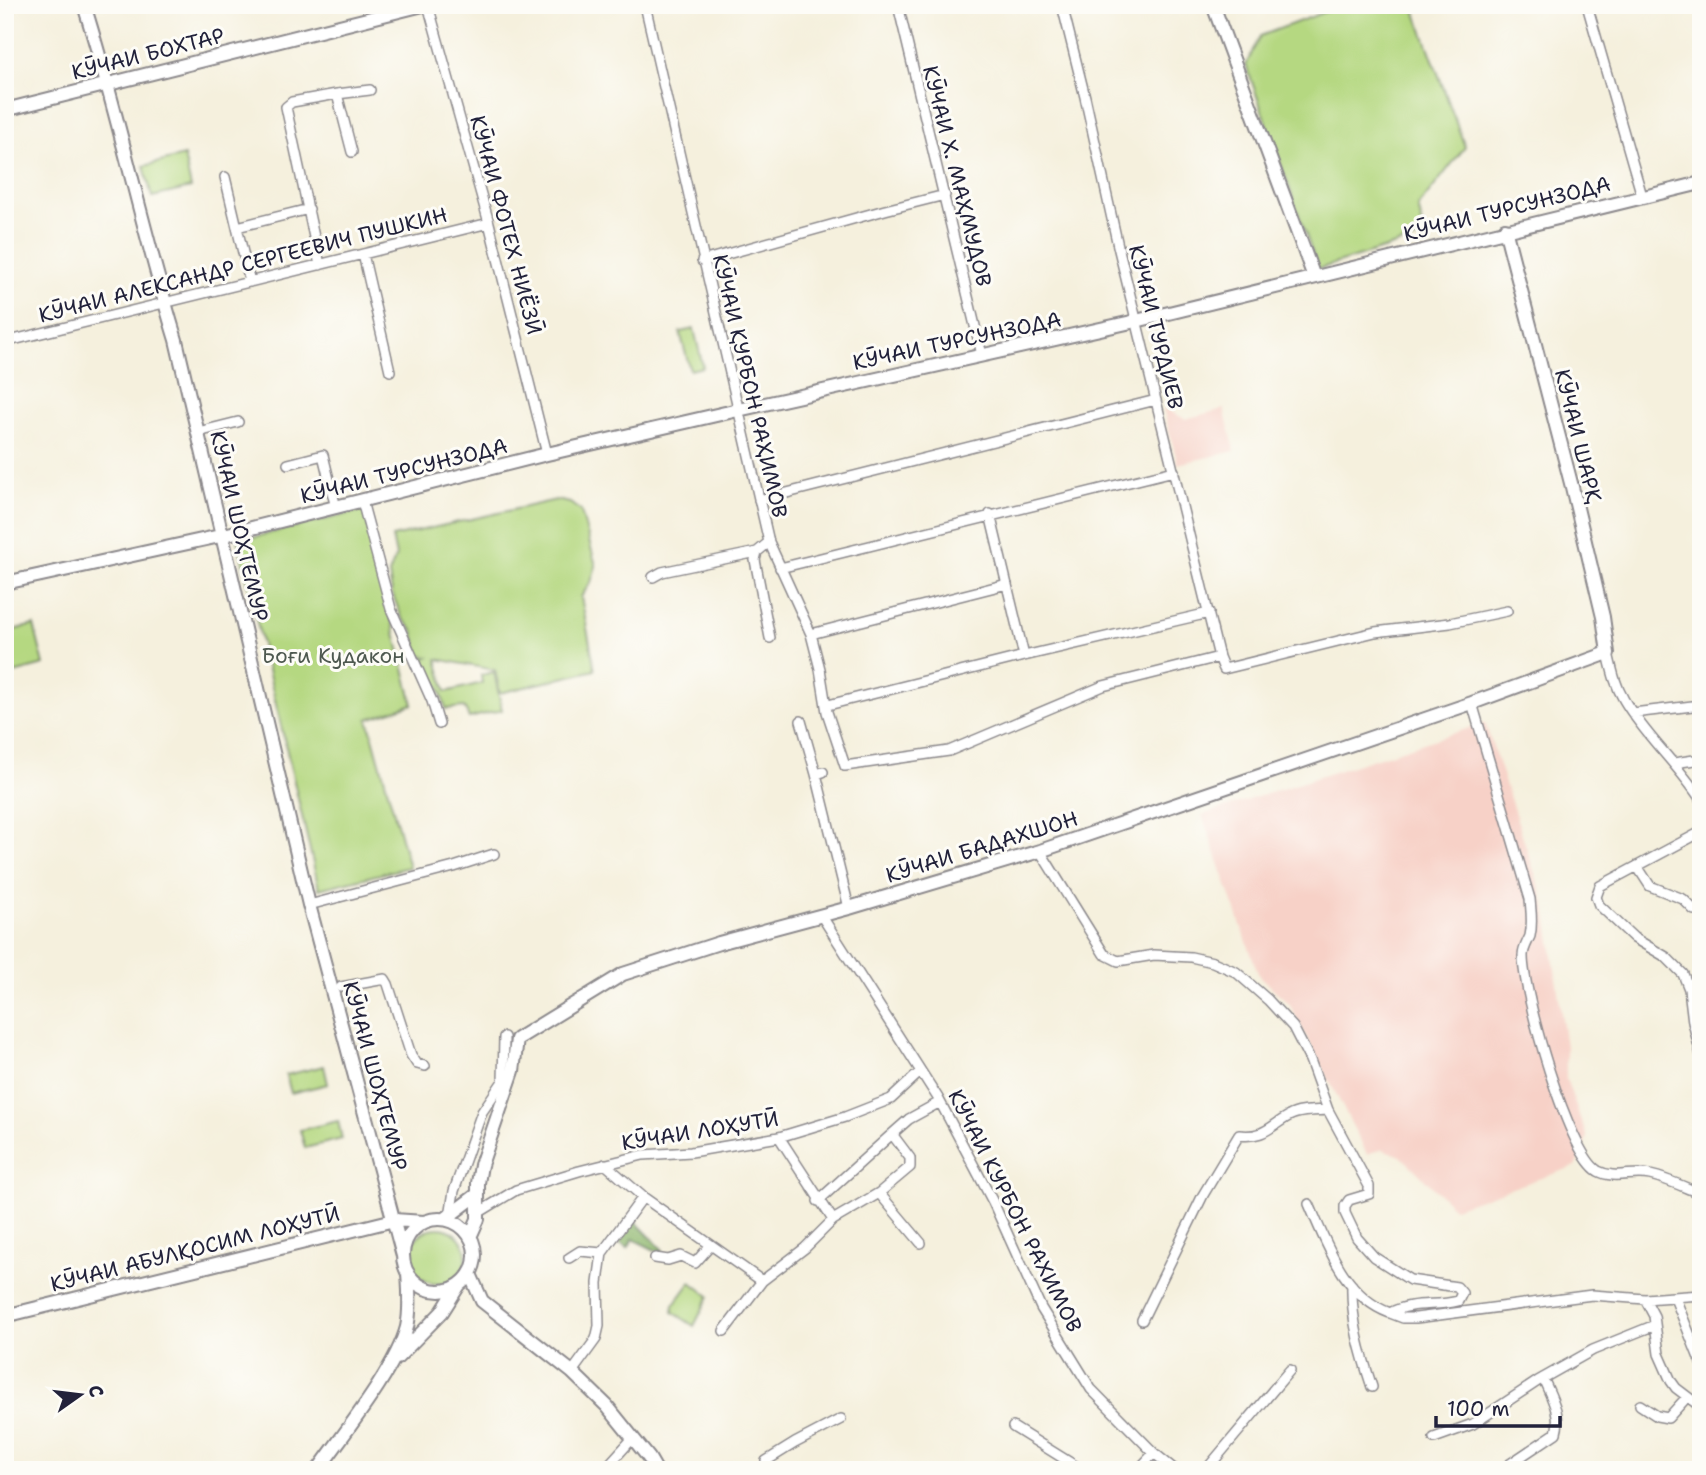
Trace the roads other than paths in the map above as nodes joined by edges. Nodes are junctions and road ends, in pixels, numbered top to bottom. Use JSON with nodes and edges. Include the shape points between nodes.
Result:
{"nodes":[{"id":1,"x":84,"y":5,"type":"edge"},
{"id":2,"x":426,"y":5,"type":"edge"},
{"id":3,"x":645,"y":5,"type":"edge"},
{"id":4,"x":898,"y":5,"type":"edge"},
{"id":5,"x":1062,"y":5,"type":"edge"},
{"id":6,"x":1213,"y":5,"type":"edge"},
{"id":7,"x":1587,"y":5,"type":"edge"},
{"id":8,"x":109,"y":83,"type":"junction"},
{"id":9,"x":370,"y":90,"type":"dead end"},
{"id":10,"x":337,"y":94,"type":"junction"},
{"id":11,"x":5,"y":110,"type":"edge"},
{"id":12,"x":352,"y":152,"type":"dead end"},
{"id":13,"x":225,"y":177,"type":"dead end"},
{"id":14,"x":1701,"y":183,"type":"edge"},
{"id":15,"x":945,"y":195,"type":"junction"},
{"id":16,"x":1642,"y":195,"type":"junction"},
{"id":17,"x":309,"y":209,"type":"junction"},
{"id":18,"x":489,"y":223,"type":"junction"},
{"id":19,"x":237,"y":227,"type":"junction"},
{"id":20,"x":1505,"y":229,"type":"junction"},
{"id":21,"x":363,"y":254,"type":"junction"},
{"id":22,"x":702,"y":261,"type":"junction"},
{"id":23,"x":320,"y":265,"type":"junction"},
{"id":24,"x":1314,"y":277,"type":"junction"},
{"id":25,"x":250,"y":282,"type":"junction"},
{"id":26,"x":164,"y":303,"type":"junction"},
{"id":27,"x":1136,"y":321,"type":"junction"},
{"id":28,"x":5,"y":342,"type":"edge"},
{"id":29,"x":982,"y":355,"type":"junction"},
{"id":30,"x":390,"y":371,"type":"dead end"},
{"id":31,"x":1156,"y":400,"type":"junction"},
{"id":32,"x":738,"y":410,"type":"junction"},
{"id":33,"x":238,"y":422,"type":"dead end"},
{"id":34,"x":198,"y":432,"type":"junction"},
{"id":35,"x":547,"y":454,"type":"junction"},
{"id":36,"x":288,"y":464,"type":"dead end"},
{"id":37,"x":1174,"y":471,"type":"junction"},
{"id":38,"x":759,"y":500,"type":"junction"},
{"id":39,"x":362,"y":501,"type":"junction"},
{"id":40,"x":336,"y":508,"type":"junction"},
{"id":41,"x":990,"y":514,"type":"junction"},
{"id":42,"x":220,"y":536,"type":"junction"},
{"id":43,"x":769,"y":542,"type":"junction"},
{"id":44,"x":757,"y":552,"type":"junction"},
{"id":45,"x":780,"y":568,"type":"junction"},
{"id":46,"x":653,"y":577,"type":"dead end"},
{"id":47,"x":5,"y":583,"type":"edge"},
{"id":48,"x":1007,"y":584,"type":"junction"},
{"id":49,"x":1507,"y":611,"type":"dead end"},
{"id":50,"x":1209,"y":613,"type":"junction"},
{"id":51,"x":811,"y":634,"type":"junction"},
{"id":52,"x":770,"y":638,"type":"dead end"},
{"id":53,"x":1608,"y":653,"type":"junction"},
{"id":54,"x":1024,"y":656,"type":"junction"},
{"id":55,"x":1219,"y":657,"type":"junction"},
{"id":56,"x":1472,"y":703,"type":"junction"},
{"id":57,"x":828,"y":705,"type":"junction"},
{"id":58,"x":1701,"y":705,"type":"edge"},
{"id":59,"x":1633,"y":713,"type":"junction"},
{"id":60,"x":801,"y":721,"type":"dead end"},
{"id":61,"x":439,"y":724,"type":"dead end"},
{"id":62,"x":1701,"y":759,"type":"edge"},
{"id":63,"x":1674,"y":763,"type":"junction"},
{"id":64,"x":1700,"y":799,"type":"edge"},
{"id":65,"x":1701,"y":832,"type":"edge"},
{"id":66,"x":1040,"y":851,"type":"junction"},
{"id":67,"x":494,"y":854,"type":"dead end"},
{"id":68,"x":1637,"y":866,"type":"junction"},
{"id":69,"x":309,"y":905,"type":"junction"},
{"id":70,"x":849,"y":908,"type":"junction"},
{"id":71,"x":1694,"y":910,"type":"dead end"},
{"id":72,"x":821,"y":915,"type":"junction"},
{"id":73,"x":341,"y":987,"type":"dead end"},
{"id":74,"x":505,"y":1037,"type":"dead end"},
{"id":75,"x":1701,"y":1055,"type":"edge"},
{"id":76,"x":425,"y":1066,"type":"dead end"},
{"id":77,"x":920,"y":1072,"type":"junction"},
{"id":78,"x":940,"y":1102,"type":"junction"},
{"id":79,"x":1328,"y":1110,"type":"junction"},
{"id":80,"x":892,"y":1134,"type":"junction"},
{"id":81,"x":779,"y":1137,"type":"junction"},
{"id":82,"x":605,"y":1164,"type":"junction"},
{"id":83,"x":478,"y":1188,"type":"junction"},
{"id":84,"x":878,"y":1193,"type":"junction"},
{"id":85,"x":1701,"y":1194,"type":"edge"},
{"id":86,"x":643,"y":1197,"type":"junction"},
{"id":87,"x":818,"y":1200,"type":"junction"},
{"id":88,"x":1309,"y":1204,"type":"dead end"},
{"id":89,"x":478,"y":1213,"type":"junction"},
{"id":90,"x":448,"y":1218,"type":"junction"},
{"id":91,"x":394,"y":1220,"type":"junction"},
{"id":92,"x":833,"y":1220,"type":"junction"},
{"id":93,"x":424,"y":1222,"type":"junction"},
{"id":94,"x":470,"y":1237,"type":"junction"},
{"id":95,"x":921,"y":1243,"type":"dead end"},
{"id":96,"x":711,"y":1245,"type":"junction"},
{"id":97,"x":602,"y":1253,"type":"junction"},
{"id":98,"x":403,"y":1256,"type":"junction"},
{"id":99,"x":569,"y":1258,"type":"dead end"},
{"id":100,"x":655,"y":1258,"type":"dead end"},
{"id":101,"x":408,"y":1273,"type":"junction"},
{"id":102,"x":470,"y":1274,"type":"junction"},
{"id":103,"x":762,"y":1281,"type":"junction"},
{"id":104,"x":459,"y":1285,"type":"junction"},
{"id":105,"x":1352,"y":1285,"type":"junction"},
{"id":106,"x":1701,"y":1295,"type":"edge"},
{"id":107,"x":1675,"y":1298,"type":"junction"},
{"id":108,"x":1645,"y":1299,"type":"junction"},
{"id":109,"x":482,"y":1301,"type":"junction"},
{"id":110,"x":442,"y":1312,"type":"junction"},
{"id":111,"x":1390,"y":1313,"type":"junction"},
{"id":112,"x":5,"y":1316,"type":"edge"},
{"id":113,"x":1142,"y":1320,"type":"dead end"},
{"id":114,"x":1655,"y":1325,"type":"junction"},
{"id":115,"x":724,"y":1331,"type":"dead end"},
{"id":116,"x":1701,"y":1363,"type":"edge"},
{"id":117,"x":389,"y":1365,"type":"junction"},
{"id":118,"x":1290,"y":1370,"type":"dead end"},
{"id":119,"x":572,"y":1372,"type":"junction"},
{"id":120,"x":1543,"y":1378,"type":"junction"},
{"id":121,"x":1372,"y":1387,"type":"dead end"},
{"id":122,"x":1687,"y":1397,"type":"junction"},
{"id":123,"x":1640,"y":1405,"type":"dead end"},
{"id":124,"x":1701,"y":1407,"type":"edge"},
{"id":125,"x":841,"y":1419,"type":"dead end"},
{"id":126,"x":1013,"y":1427,"type":"dead end"},
{"id":127,"x":633,"y":1438,"type":"junction"},
{"id":128,"x":1434,"y":1438,"type":"dead end"},
{"id":129,"x":1154,"y":1453,"type":"junction"},
{"id":130,"x":766,"y":1461,"type":"dead end"},
{"id":131,"x":652,"y":1464,"type":"edge"},
{"id":132,"x":318,"y":1470,"type":"edge"},
{"id":133,"x":604,"y":1470,"type":"edge"},
{"id":134,"x":1082,"y":1470,"type":"edge"},
{"id":135,"x":1138,"y":1470,"type":"edge"},
{"id":136,"x":1175,"y":1470,"type":"edge"},
{"id":137,"x":1206,"y":1470,"type":"edge"},
{"id":138,"x":1501,"y":1470,"type":"edge"}],
"edges":[{"from":1,"to":8,"type":"main road","name":"КӮЧАИ ШОҲТЕМУР"},
{"from":2,"to":8,"type":"main road","name":"КӮЧАИ БОХТАР"},
{"from":2,"to":18,"type":"street","name":"КӮЧАИ ФОТЕХ НИЁЗӢ"},
{"from":3,"to":22,"type":"street","name":"КӮЧАИ ҚУРБОН РАҲИМОВ"},
{"from":4,"to":15,"type":"street","name":"КӮЧАИ Х. МАҲМУДОВ"},
{"from":5,"to":27,"type":"street","name":"КӮЧАИ ТУРДИЕВ"},
{"from":6,"to":24,"type":"main road"},
{"from":7,"to":16,"type":"street"},
{"from":8,"to":11,"type":"main road","name":"КӮЧАИ БОХТАР"},
{"from":8,"to":26,"type":"main road","name":"КӮЧАИ ШОҲТЕМУР"},
{"from":9,"to":10,"type":"street"},
{"from":10,"to":12,"type":"street"},
{"from":10,"to":17,"type":"street","via":[[286,107]]},
{"from":13,"to":19,"type":"street"},
{"from":14,"to":16,"type":"main road","name":"КӮЧАИ ТУРСУНЗОДА"},
{"from":15,"to":22,"type":"street"},
{"from":15,"to":29,"type":"street","name":"КӮЧАИ Х. МАҲМУДОВ"},
{"from":16,"to":20,"type":"main road","name":"КӮЧАИ ТУРСУНЗОДА"},
{"from":17,"to":19,"type":"street"},
{"from":17,"to":23,"type":"street"},
{"from":18,"to":21,"type":"street","name":"КӮЧАИ АЛЕКСАНДР СЕРГЕЕВИЧ ПУШКИН"},
{"from":18,"to":35,"type":"street","name":"КӮЧАИ ФОТЕХ НИЁЗӢ"},
{"from":19,"to":25,"type":"street"},
{"from":20,"to":24,"type":"main road","name":"КӮЧАИ ТУРСУНЗОДА"},
{"from":20,"to":53,"type":"main road","name":"КӮЧАИ ШАРҚ","via":[[1575,500]]},
{"from":21,"to":23,"type":"street","name":"КӮЧАИ АЛЕКСАНДР СЕРГЕЕВИЧ ПУШКИН"},
{"from":21,"to":30,"type":"street"},
{"from":22,"to":32,"type":"street","name":"КӮЧАИ ҚУРБОН РАҲИМОВ"},
{"from":23,"to":25,"type":"street","name":"КӮЧАИ АЛЕКСАНДР СЕРГЕЕВИЧ ПУШКИН"},
{"from":24,"to":27,"type":"main road","name":"КӮЧАИ ТУРСУНЗОДА"},
{"from":25,"to":26,"type":"street","name":"КӮЧАИ АЛЕКСАНДР СЕРГЕЕВИЧ ПУШКИН"},
{"from":26,"to":28,"type":"street","name":"КӮЧАИ АЛЕКСАНДР СЕРГЕЕВИЧ ПУШКИН"},
{"from":26,"to":34,"type":"main road","name":"КӮЧАИ ШОҲТЕМУР"},
{"from":27,"to":29,"type":"main road","name":"КӮЧАИ ТУРСУНЗОДА"},
{"from":27,"to":31,"type":"street","name":"КӮЧАИ ТУРДИЕВ"},
{"from":29,"to":32,"type":"main road","name":"КӮЧАИ ТУРСУНЗОДА"},
{"from":31,"to":37,"type":"street","name":"КӮЧАИ ТУРДИЕВ"},
{"from":31,"to":38,"type":"street"},
{"from":32,"to":35,"type":"main road","name":"КӮЧАИ ТУРСУНЗОДА"},
{"from":32,"to":38,"type":"street","name":"КӮЧАИ ҚУРБОН РАҲИМОВ"},
{"from":33,"to":34,"type":"street"},
{"from":34,"to":42,"type":"main road","name":"КӮЧАИ ШОҲТЕМУР"},
{"from":35,"to":39,"type":"main road","name":"КӮЧАИ ТУРСУНЗОДА"},
{"from":36,"to":40,"type":"street","via":[[323,455]]},
{"from":37,"to":41,"type":"street"},
{"from":37,"to":50,"type":"street","name":"КӮЧАИ ТУРДИЕВ"},
{"from":38,"to":43,"type":"street","name":"КӮЧАИ ҚУРБОН РАҲИМОВ"},
{"from":39,"to":40,"type":"main road","name":"КӮЧАИ ТУРСУНЗОДА"},
{"from":39,"to":61,"type":"street","via":[[391,609]]},
{"from":40,"to":42,"type":"main road","name":"КӮЧАИ ТУРСУНЗОДА"},
{"from":41,"to":45,"type":"street"},
{"from":41,"to":48,"type":"street"},
{"from":42,"to":47,"type":"main road","name":"КӮЧАИ ТУРСУНЗОДА"},
{"from":42,"to":69,"type":"main road","name":"КӮЧАИ ШОҲТЕМУР"},
{"from":43,"to":44,"type":"street"},
{"from":43,"to":45,"type":"street","name":"КӮЧАИ ҚУРБОН РАҲИМОВ"},
{"from":44,"to":46,"type":"street"},
{"from":44,"to":52,"type":"street"},
{"from":45,"to":51,"type":"street","name":"КӮЧАИ ҚУРБОН РАҲИМОВ"},
{"from":48,"to":51,"type":"street"},
{"from":48,"to":54,"type":"street"},
{"from":49,"to":55,"type":"street","via":[[1375,632],[1224,668]]},
{"from":50,"to":54,"type":"street"},
{"from":50,"to":55,"type":"street","name":"КӮЧАИ ТУРДИЕВ"},
{"from":51,"to":57,"type":"street","name":"КӮЧАИ ҚУРБОН РАҲИМОВ"},
{"from":53,"to":56,"type":"main road","name":"КӮЧАИ БАДАХШОН"},
{"from":53,"to":59,"type":"street","via":[[1615,682]]},
{"from":54,"to":57,"type":"street"},
{"from":55,"to":57,"type":"street","name":"КӮЧАИ ҚУРБОН РАҲИМОВ","via":[[1103,686],[949,751],[845,766]]},
{"from":56,"to":66,"type":"main road","name":"КӮЧАИ БАДАХШОН"},
{"from":56,"to":85,"type":"street","via":[[1530,899],[1532,921],[1523,957],[1555,1093],[1590,1165],[1611,1175],[1650,1175]]},
{"from":58,"to":59,"type":"street"},
{"from":59,"to":63,"type":"street"},
{"from":60,"to":70,"type":"street","via":[[819,773]]},
{"from":62,"to":63,"type":"street"},
{"from":63,"to":64,"type":"street"},
{"from":65,"to":68,"type":"street"},
{"from":66,"to":70,"type":"main road","name":"КӮЧАИ БАДАХШОН"},
{"from":66,"to":79,"type":"street","via":[[1104,954],[1118,961],[1154,955],[1213,962],[1236,972],[1268,1000],[1293,1027]]},
{"from":67,"to":69,"type":"street"},
{"from":68,"to":71,"type":"street","via":[[1650,886],[1682,899]]},
{"from":68,"to":75,"type":"street","via":[[1600,886],[1596,897],[1634,938],[1666,957],[1683,974]]},
{"from":69,"to":91,"type":"main road","name":"КӮЧАИ ШОҲТЕМУР"},
{"from":70,"to":72,"type":"main road","name":"КӮЧАИ БАДАХШОН"},
{"from":72,"to":77,"type":"street","name":"КӮЧАИ КУРБОН РАХИМОВ"},
{"from":72,"to":83,"type":"main road","name":"КӮЧАИ БАДАХШОН","via":[[623,974],[517,1039],[513,1072],[484,1151]]},
{"from":73,"to":76,"type":"street","via":[[385,979],[411,1055]]},
{"from":74,"to":90,"type":"street","via":[[503,1081],[482,1112]]},
{"from":77,"to":78,"type":"street","name":"КӮЧАИ КУРБОН РАХИМОВ"},
{"from":77,"to":81,"type":"street","name":"КӮЧАИ ЛОҲУТӢ","via":[[891,1099]]},
{"from":78,"to":80,"type":"street","via":[[909,1118]]},
{"from":78,"to":129,"type":"street","name":"КӮЧАИ КУРБОН РАХИМОВ","via":[[993,1202],[1041,1308],[1091,1389]]},
{"from":79,"to":111,"type":"street","via":[[1371,1190],[1345,1206],[1357,1238],[1374,1257],[1410,1280],[1457,1287],[1461,1293],[1458,1301],[1413,1304]]},
{"from":79,"to":113,"type":"street","via":[[1291,1114],[1269,1131],[1239,1135],[1203,1195]]},
{"from":80,"to":84,"type":"street","via":[[911,1163]]},
{"from":80,"to":87,"type":"street"},
{"from":81,"to":82,"type":"street","name":"КӮЧАИ ЛОҲУТӢ"},
{"from":81,"to":87,"type":"street"},
{"from":82,"to":86,"type":"street"},
{"from":82,"to":89,"type":"street","name":"КӮЧАИ ЛОҲУТӢ","via":[[516,1191]]},
{"from":83,"to":89,"type":"main road","name":"КӮЧАИ БАДАХШОН"},
{"from":83,"to":90,"type":"main road"},
{"from":84,"to":92,"type":"street"},
{"from":84,"to":95,"type":"street"},
{"from":86,"to":96,"type":"street"},
{"from":86,"to":97,"type":"street"},
{"from":87,"to":92,"type":"street"},
{"from":88,"to":105,"type":"street"},
{"from":89,"to":94,"type":"main road","name":"КӮЧАИ БАДАХШОН"},
{"from":90,"to":93,"type":"main road"},
{"from":90,"to":94,"type":"main road"},
{"from":91,"to":93,"type":"main road","name":"КӮЧАИ АБУЛҚОСИМ ЛОҲУТӢ"},
{"from":91,"to":98,"type":"main road","name":"КӮЧАИ ШОҲТЕМУР"},
{"from":91,"to":112,"type":"main road","name":"КӮЧАИ АБУЛҚОСИМ ЛОҲУТӢ"},
{"from":92,"to":103,"type":"street"},
{"from":93,"to":98,"type":"main road","via":[[408,1236]]},
{"from":94,"to":102,"type":"main road","via":[[475,1255]]},
{"from":96,"to":100,"type":"street","via":[[695,1263],[681,1256]]},
{"from":96,"to":103,"type":"street"},
{"from":97,"to":99,"type":"street","via":[[580,1251]]},
{"from":97,"to":119,"type":"street","via":[[596,1339]]},
{"from":98,"to":101,"type":"main road"},
{"from":101,"to":104,"type":"main road","via":[[431,1290]]},
{"from":101,"to":117,"type":"main road","via":[[406,1329]]},
{"from":102,"to":104,"type":"main road"},
{"from":102,"to":109,"type":"main road"},
{"from":103,"to":115,"type":"street"},
{"from":104,"to":110,"type":"main road"},
{"from":105,"to":111,"type":"street","via":[[1371,1304]]},
{"from":105,"to":121,"type":"street","via":[[1352,1309]]},
{"from":106,"to":107,"type":"street"},
{"from":107,"to":108,"type":"street"},
{"from":107,"to":116,"type":"street"},
{"from":108,"to":111,"type":"street","via":[[1592,1294],[1416,1318]]},
{"from":108,"to":114,"type":"street"},
{"from":109,"to":110,"type":"main road","via":[[466,1296]]},
{"from":109,"to":119,"type":"main road"},
{"from":110,"to":117,"type":"main road"},
{"from":114,"to":120,"type":"street","via":[[1593,1350]]},
{"from":114,"to":122,"type":"street","via":[[1663,1366]]},
{"from":117,"to":132,"type":"main road"},
{"from":118,"to":137,"type":"street"},
{"from":119,"to":127,"type":"main road"},
{"from":120,"to":128,"type":"street","via":[[1474,1424]]},
{"from":120,"to":138,"type":"street","via":[[1557,1413],[1556,1433]]},
{"from":122,"to":123,"type":"street","via":[[1668,1418]]},
{"from":122,"to":124,"type":"street"},
{"from":125,"to":130,"type":"street"},
{"from":126,"to":134,"type":"street"},
{"from":127,"to":131,"type":"main road"},
{"from":127,"to":133,"type":"street"},
{"from":129,"to":135,"type":"street"},
{"from":129,"to":136,"type":"street","name":"КӮЧАИ КУРБОН РАХИМОВ"}]}
